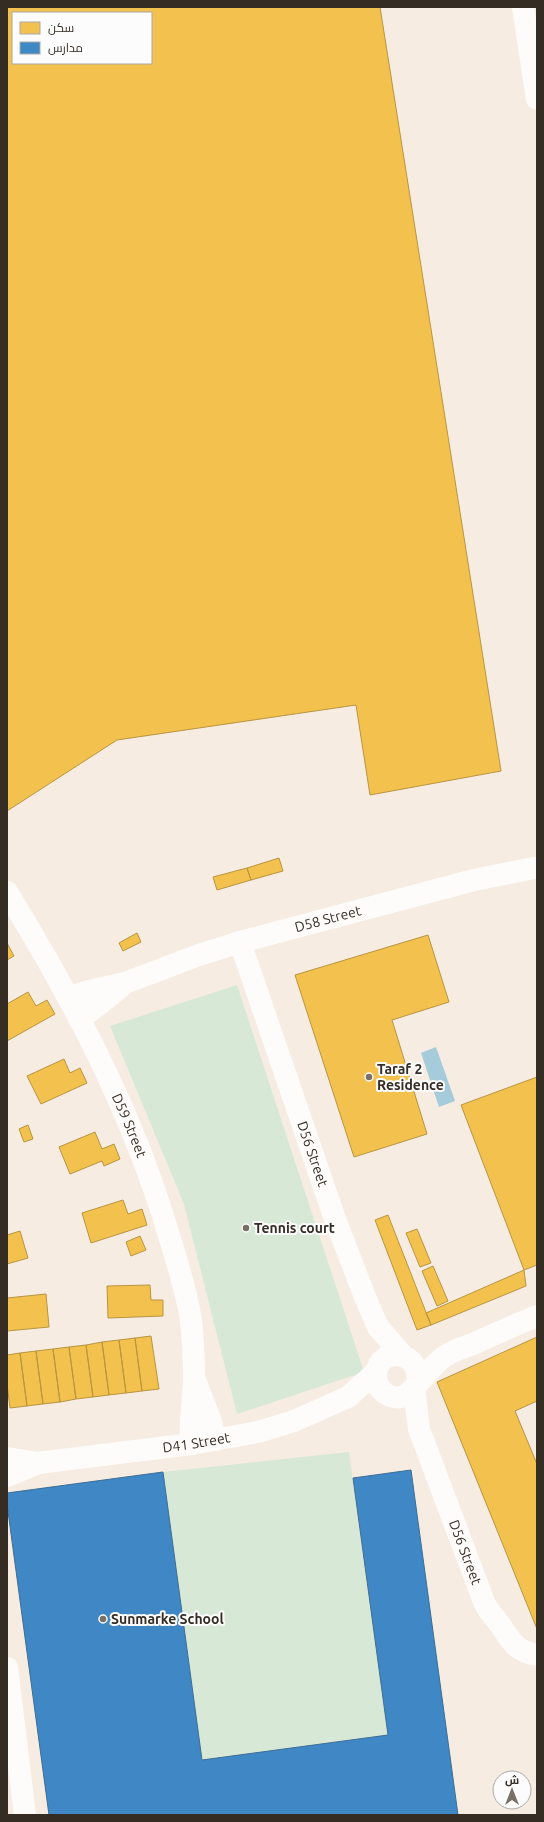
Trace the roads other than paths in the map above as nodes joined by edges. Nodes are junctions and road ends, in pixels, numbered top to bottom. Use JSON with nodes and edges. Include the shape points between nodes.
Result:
{"nodes":[{"id":1,"x":524,"y":16,"type":"edge"},
{"id":2,"x":537,"y":44,"type":"edge"},
{"id":3,"x":537,"y":99,"type":"edge"},
{"id":4,"x":534,"y":868,"type":"dead end"},
{"id":5,"x":7,"y":892,"type":"edge"},
{"id":6,"x":240,"y":942,"type":"junction"},
{"id":7,"x":125,"y":983,"type":"junction"},
{"id":8,"x":68,"y":998,"type":"junction"},
{"id":9,"x":79,"y":1019,"type":"junction"},
{"id":10,"x":537,"y":1316,"type":"edge"},
{"id":11,"x":378,"y":1327,"type":"junction"},
{"id":12,"x":445,"y":1356,"type":"junction"},
{"id":13,"x":405,"y":1357,"type":"junction"},
{"id":14,"x":378,"y":1368,"type":"junction"},
{"id":15,"x":194,"y":1379,"type":"junction"},
{"id":16,"x":402,"y":1391,"type":"junction"},
{"id":17,"x":348,"y":1397,"type":"junction"},
{"id":18,"x":216,"y":1440,"type":"junction"},
{"id":19,"x":191,"y":1444,"type":"junction"},
{"id":20,"x":7,"y":1458,"type":"edge"},
{"id":21,"x":38,"y":1463,"type":"junction"},
{"id":22,"x":7,"y":1476,"type":"edge"},
{"id":23,"x":491,"y":1615,"type":"junction"},
{"id":24,"x":537,"y":1655,"type":"edge"},
{"id":25,"x":7,"y":1668,"type":"edge"},
{"id":26,"x":537,"y":1668,"type":"edge"},
{"id":27,"x":26,"y":1815,"type":"edge"}],
"edges":[{"from":1,"to":2,"type":"main road"},
{"from":1,"to":3,"type":"main road"},
{"from":4,"to":6,"type":"main road","name":"D58 Street","via":[[474,880]]},
{"from":5,"to":8,"type":"main road","name":"D59 Street"},
{"from":6,"to":7,"type":"main road","name":"D58 Street"},
{"from":6,"to":11,"type":"main road","name":"D56 Street","via":[[335,1219]]},
{"from":7,"to":8,"type":"main road","name":"D58 Street"},
{"from":7,"to":9,"type":"main road","name":"D58 Street"},
{"from":8,"to":9,"type":"main road","name":"D59 Street"},
{"from":9,"to":15,"type":"main road","name":"D59 Street","via":[[126,1115],[160,1206],[191,1321]]},
{"from":10,"to":12,"type":"main road"},
{"from":11,"to":13,"type":"main road","name":"D56 Street"},
{"from":11,"to":14,"type":"main road"},
{"from":12,"to":13,"type":"main road"},
{"from":12,"to":16,"type":"main road"},
{"from":13,"to":14,"type":"main road","via":[[393,1355]]},
{"from":13,"to":16,"type":"main road","via":[[417,1369]]},
{"from":14,"to":16,"type":"main road","via":[[377,1384]]},
{"from":14,"to":17,"type":"main road","name":"D41 Street"},
{"from":15,"to":18,"type":"main road","name":"D59 Street"},
{"from":15,"to":19,"type":"main road","name":"D59 Street","via":[[190,1419]]},
{"from":16,"to":17,"type":"main road","name":"D41 Street"},
{"from":16,"to":23,"type":"main road","name":"D56 Street"},
{"from":17,"to":18,"type":"main road","name":"D41 Street","via":[[288,1423]]},
{"from":18,"to":19,"type":"main road","name":"D41 Street"},
{"from":19,"to":21,"type":"main road","name":"D41 Street"},
{"from":20,"to":21,"type":"main road","name":"D41 Street"},
{"from":21,"to":22,"type":"main road","name":"D41 Street"},
{"from":23,"to":24,"type":"main road","name":"D56 Street","via":[[516,1646]]},
{"from":23,"to":26,"type":"main road","via":[[496,1639],[509,1656],[518,1663]]},
{"from":25,"to":27,"type":"main road"}]}
